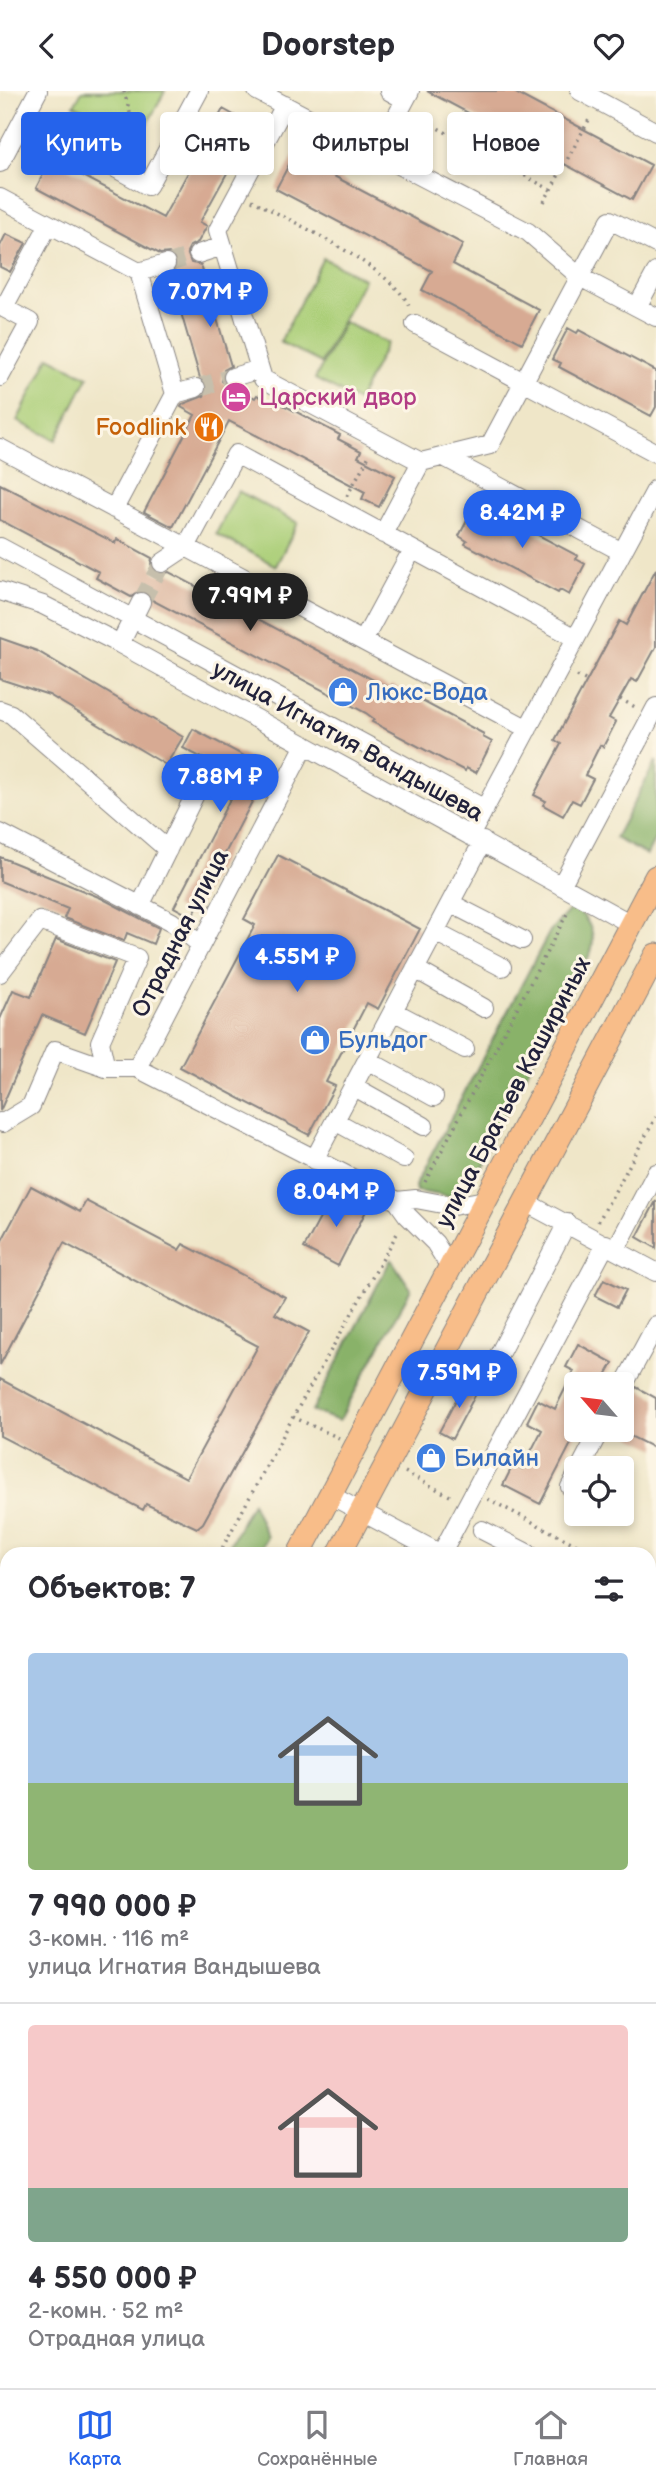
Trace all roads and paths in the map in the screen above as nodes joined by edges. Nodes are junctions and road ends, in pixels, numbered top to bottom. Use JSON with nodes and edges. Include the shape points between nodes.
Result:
{"nodes":[{"id":1,"x":38,"y":91,"type":"edge"},
{"id":2,"x":124,"y":91,"type":"edge"},
{"id":3,"x":199,"y":91,"type":"edge"},
{"id":4,"x":257,"y":91,"type":"edge"},
{"id":5,"x":389,"y":91,"type":"edge"},
{"id":6,"x":580,"y":91,"type":"edge"},
{"id":7,"x":406,"y":100,"type":"edge"},
{"id":8,"x":599,"y":101,"type":"junction"},
{"id":9,"x":285,"y":105,"type":"junction"},
{"id":10,"x":27,"y":112,"type":"edge"},
{"id":11,"x":298,"y":112,"type":"edge"},
{"id":12,"x":21,"y":124,"type":"edge"},
{"id":13,"x":656,"y":132,"type":"edge"},
{"id":14,"x":0,"y":163,"type":"edge"},
{"id":15,"x":128,"y":175,"type":"edge"},
{"id":16,"x":419,"y":175,"type":"edge"},
{"id":17,"x":148,"y":186,"type":"junction"},
{"id":18,"x":551,"y":190,"type":"junction"},
{"id":19,"x":238,"y":192,"type":"junction"},
{"id":20,"x":0,"y":198,"type":"edge"},
{"id":21,"x":544,"y":202,"type":"dead end"},
{"id":22,"x":49,"y":224,"type":"junction"},
{"id":23,"x":656,"y":244,"type":"edge"},
{"id":24,"x":223,"y":246,"type":"junction"},
{"id":25,"x":198,"y":254,"type":"tunnel mouth"},
{"id":26,"x":166,"y":264,"type":"tunnel mouth"},
{"id":27,"x":139,"y":272,"type":"junction"},
{"id":28,"x":656,"y":272,"type":"edge"},
{"id":29,"x":580,"y":277,"type":"junction"},
{"id":30,"x":2,"y":307,"type":"edge"},
{"id":31,"x":637,"y":307,"type":"junction"},
{"id":32,"x":656,"y":317,"type":"edge"},
{"id":33,"x":415,"y":324,"type":"joint"},
{"id":34,"x":260,"y":369,"type":"junction"},
{"id":35,"x":0,"y":377,"type":"edge"},
{"id":36,"x":233,"y":377,"type":"tunnel mouth"},
{"id":37,"x":524,"y":382,"type":"junction"},
{"id":38,"x":196,"y":388,"type":"tunnel mouth"},
{"id":39,"x":175,"y":394,"type":"junction"},
{"id":40,"x":378,"y":440,"type":"junction"},
{"id":41,"x":0,"y":448,"type":"edge"},
{"id":42,"x":656,"y":453,"type":"edge"},
{"id":43,"x":444,"y":457,"type":"junction"},
{"id":44,"x":421,"y":462,"type":"junction"},
{"id":45,"x":656,"y":489,"type":"edge"},
{"id":46,"x":114,"y":509,"type":"junction"},
{"id":47,"x":340,"y":511,"type":"junction"},
{"id":48,"x":383,"y":534,"type":"junction"},
{"id":49,"x":0,"y":547,"type":"edge"},
{"id":50,"x":186,"y":547,"type":"junction"},
{"id":51,"x":412,"y":550,"type":"junction"},
{"id":52,"x":622,"y":552,"type":"junction"},
{"id":53,"x":162,"y":563,"type":"tunnel mouth"},
{"id":54,"x":0,"y":591,"type":"edge"},
{"id":55,"x":137,"y":610,"type":"junction"},
{"id":56,"x":576,"y":638,"type":"junction"},
{"id":57,"x":363,"y":641,"type":"junction"},
{"id":58,"x":120,"y":644,"type":"junction"},
{"id":59,"x":577,"y":676,"type":"dead end"},
{"id":60,"x":587,"y":681,"type":"dead end"},
{"id":61,"x":656,"y":707,"type":"edge"},
{"id":62,"x":0,"y":710,"type":"edge"},
{"id":63,"x":338,"y":728,"type":"junction"},
{"id":64,"x":528,"y":729,"type":"junction"},
{"id":65,"x":305,"y":745,"type":"junction"},
{"id":66,"x":324,"y":755,"type":"junction"},
{"id":67,"x":204,"y":776,"type":"dead end"},
{"id":68,"x":485,"y":809,"type":"junction"},
{"id":69,"x":0,"y":833,"type":"edge"},
{"id":70,"x":477,"y":839,"type":"junction"},
{"id":71,"x":168,"y":850,"type":"junction"},
{"id":72,"x":656,"y":877,"type":"edge"},
{"id":73,"x":561,"y":885,"type":"junction"},
{"id":74,"x":578,"y":895,"type":"junction"},
{"id":75,"x":450,"y":903,"type":"junction"},
{"id":76,"x":140,"y":906,"type":"junction"},
{"id":77,"x":631,"y":924,"type":"junction"},
{"id":78,"x":435,"y":932,"type":"junction"},
{"id":79,"x":522,"y":940,"type":"dead end"},
{"id":80,"x":201,"y":945,"type":"junction"},
{"id":81,"x":656,"y":955,"type":"edge"},
{"id":82,"x":502,"y":967,"type":"dead end"},
{"id":83,"x":415,"y":969,"type":"junction"},
{"id":84,"x":0,"y":973,"type":"edge"},
{"id":85,"x":484,"y":1008,"type":"dead end"},
{"id":86,"x":393,"y":1011,"type":"junction"},
{"id":87,"x":465,"y":1049,"type":"dead end"},
{"id":88,"x":367,"y":1060,"type":"junction"},
{"id":89,"x":106,"y":1068,"type":"junction"},
{"id":90,"x":137,"y":1069,"type":"junction"},
{"id":91,"x":353,"y":1086,"type":"junction"},
{"id":92,"x":434,"y":1097,"type":"dead end"},
{"id":93,"x":335,"y":1121,"type":"junction"},
{"id":94,"x":0,"y":1122,"type":"edge"},
{"id":95,"x":424,"y":1126,"type":"dead end"},
{"id":96,"x":404,"y":1159,"type":"dead end"},
{"id":97,"x":314,"y":1160,"type":"junction"},
{"id":98,"x":656,"y":1173,"type":"edge"},
{"id":99,"x":485,"y":1200,"type":"junction"},
{"id":100,"x":526,"y":1202,"type":"junction"},
{"id":101,"x":407,"y":1205,"type":"junction"},
{"id":102,"x":567,"y":1223,"type":"junction"},
{"id":103,"x":611,"y":1246,"type":"junction"},
{"id":104,"x":450,"y":1267,"type":"junction"},
{"id":105,"x":656,"y":1272,"type":"edge"},
{"id":106,"x":656,"y":1325,"type":"edge"},
{"id":107,"x":493,"y":1366,"type":"dead end"},
{"id":108,"x":631,"y":1372,"type":"edge"},
{"id":109,"x":474,"y":1492,"type":"junction"},
{"id":110,"x":330,"y":1495,"type":"junction"},
{"id":111,"x":450,"y":1496,"type":"dead end"},
{"id":112,"x":361,"y":1512,"type":"junction"},
{"id":113,"x":482,"y":1530,"type":"dead end"},
{"id":114,"x":223,"y":1547,"type":"edge"},
{"id":115,"x":303,"y":1547,"type":"edge"},
{"id":116,"x":343,"y":1547,"type":"edge"},
{"id":117,"x":428,"y":1547,"type":"edge"},
{"id":118,"x":445,"y":1547,"type":"edge"},
{"id":119,"x":515,"y":1547,"type":"edge"},
{"id":120,"x":580,"y":1547,"type":"edge"}],
"edges":[{"from":1,"to":10,"type":"street"},
{"from":2,"to":17,"type":"path"},
{"from":3,"to":17,"type":"street"},
{"from":4,"to":9,"type":"street"},
{"from":5,"to":7,"type":"street"},
{"from":6,"to":8,"type":"street"},
{"from":7,"to":18,"type":"path"},
{"from":8,"to":13,"type":"street"},
{"from":8,"to":18,"type":"path"},
{"from":9,"to":11,"type":"street"},
{"from":9,"to":19,"type":"street"},
{"from":12,"to":14,"type":"street"},
{"from":15,"to":17,"type":"street"},
{"from":16,"to":29,"type":"street","via":[[528,232]]},
{"from":18,"to":21,"type":"path"},
{"from":19,"to":24,"type":"street","via":[[218,230]]},
{"from":19,"to":33,"type":"path","via":[[372,267],[407,299]]},
{"from":20,"to":22,"type":"street"},
{"from":22,"to":27,"type":"street"},
{"from":22,"to":30,"type":"street"},
{"from":23,"to":29,"type":"street","via":[[610,220]]},
{"from":24,"to":25,"type":"street"},
{"from":24,"to":34,"type":"street"},
{"from":26,"to":27,"type":"street"},
{"from":27,"to":39,"type":"street"},
{"from":28,"to":31,"type":"street"},
{"from":29,"to":31,"type":"street"},
{"from":29,"to":37,"type":"street"},
{"from":30,"to":35,"type":"street","via":[[30,322]]},
{"from":31,"to":32,"type":"street"},
{"from":33,"to":37,"type":"street"},
{"from":34,"to":36,"type":"street"},
{"from":34,"to":40,"type":"street","via":[[263,379]]},
{"from":37,"to":42,"type":"street"},
{"from":37,"to":43,"type":"street","via":[[490,445]]},
{"from":38,"to":39,"type":"street"},
{"from":39,"to":46,"type":"street"},
{"from":40,"to":44,"type":"street"},
{"from":40,"to":47,"type":"path"},
{"from":41,"to":46,"type":"street"},
{"from":43,"to":44,"type":"street"},
{"from":43,"to":52,"type":"street"},
{"from":44,"to":48,"type":"street"},
{"from":45,"to":52,"type":"street"},
{"from":46,"to":50,"type":"street"},
{"from":47,"to":48,"type":"street"},
{"from":47,"to":50,"type":"street","via":[[236,454]]},
{"from":48,"to":51,"type":"street"},
{"from":49,"to":55,"type":"street"},
{"from":50,"to":53,"type":"street"},
{"from":50,"to":57,"type":"street"},
{"from":51,"to":56,"type":"street"},
{"from":51,"to":57,"type":"street"},
{"from":52,"to":56,"type":"street"},
{"from":54,"to":58,"type":"street","name":"улица Игнатия Вандышева","via":[[43,605]]},
{"from":55,"to":58,"type":"street"},
{"from":55,"to":63,"type":"street"},
{"from":56,"to":64,"type":"street"},
{"from":57,"to":64,"type":"street"},
{"from":58,"to":65,"type":"street","name":"улица Игнатия Вандышева"},
{"from":59,"to":60,"type":"path"},
{"from":61,"to":73,"type":"street"},
{"from":62,"to":71,"type":"street"},
{"from":63,"to":66,"type":"street"},
{"from":63,"to":68,"type":"street"},
{"from":64,"to":68,"type":"street"},
{"from":65,"to":66,"type":"street","name":"улица Игнатия Вандышева"},
{"from":65,"to":80,"type":"street","name":"Отрадная улица"},
{"from":66,"to":70,"type":"street","name":"улица Игнатия Вандышева"},
{"from":67,"to":71,"type":"street"},
{"from":68,"to":70,"type":"street"},
{"from":69,"to":76,"type":"street"},
{"from":70,"to":73,"type":"street","name":"улица Игнатия Вандышева"},
{"from":70,"to":75,"type":"street"},
{"from":71,"to":76,"type":"street"},
{"from":72,"to":77,"type":"main road","name":"улица Братьев Кашириных"},
{"from":73,"to":74,"type":"street","name":"улица Игнатия Вандышева"},
{"from":74,"to":77,"type":"street","name":"улица Игнатия Вандышева"},
{"from":74,"to":101,"type":"path"},
{"from":75,"to":78,"type":"street"},
{"from":75,"to":79,"type":"street"},
{"from":76,"to":80,"type":"street","via":[[172,922]]},
{"from":77,"to":99,"type":"main road","name":"улица Братьев Кашириных"},
{"from":78,"to":82,"type":"street"},
{"from":78,"to":83,"type":"street"},
{"from":80,"to":90,"type":"street","name":"Отрадная улица"},
{"from":81,"to":100,"type":"main road"},
{"from":83,"to":85,"type":"street"},
{"from":83,"to":86,"type":"street"},
{"from":84,"to":89,"type":"street","via":[[40,921],[137,958],[100,1042]]},
{"from":86,"to":87,"type":"street"},
{"from":86,"to":88,"type":"street"},
{"from":88,"to":91,"type":"street"},
{"from":88,"to":92,"type":"street"},
{"from":89,"to":90,"type":"street"},
{"from":89,"to":94,"type":"street","via":[[55,1050],[31,1106]]},
{"from":90,"to":97,"type":"street"},
{"from":91,"to":93,"type":"street"},
{"from":91,"to":95,"type":"street"},
{"from":93,"to":96,"type":"street"},
{"from":93,"to":97,"type":"street"},
{"from":97,"to":101,"type":"street"},
{"from":98,"to":103,"type":"street"},
{"from":99,"to":101,"type":"street","via":[[453,1206]]},
{"from":99,"to":104,"type":"main road","name":"улица Братьев Кашириных"},
{"from":100,"to":102,"type":"street"},
{"from":100,"to":112,"type":"main road"},
{"from":101,"to":104,"type":"street"},
{"from":101,"to":114,"type":"path"},
{"from":102,"to":103,"type":"street"},
{"from":102,"to":107,"type":"street"},
{"from":103,"to":105,"type":"street"},
{"from":103,"to":109,"type":"street"},
{"from":104,"to":110,"type":"main road","name":"улица Братьев Кашириных"},
{"from":106,"to":108,"type":"street"},
{"from":109,"to":111,"type":"path"},
{"from":109,"to":118,"type":"street"},
{"from":109,"to":120,"type":"path"},
{"from":110,"to":112,"type":"street"},
{"from":110,"to":115,"type":"main road","name":"улица Братьев Кашириных"},
{"from":112,"to":116,"type":"main road"},
{"from":112,"to":117,"type":"street"},
{"from":113,"to":119,"type":"street"}]}
